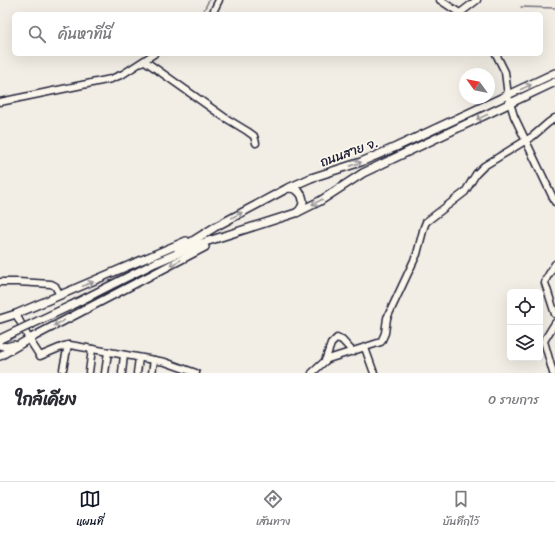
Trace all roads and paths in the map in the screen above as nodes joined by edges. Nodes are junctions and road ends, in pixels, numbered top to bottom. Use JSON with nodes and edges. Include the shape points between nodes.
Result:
{"nodes":[{"id":1,"x":219,"y":0,"type":"edge"},
{"id":2,"x":440,"y":0,"type":"edge"},
{"id":3,"x":477,"y":0,"type":"edge"},
{"id":4,"x":213,"y":12,"type":"edge"},
{"id":5,"x":457,"y":12,"type":"edge"},
{"id":6,"x":462,"y":12,"type":"edge"},
{"id":7,"x":151,"y":56,"type":"edge"},
{"id":8,"x":497,"y":56,"type":"edge"},
{"id":9,"x":145,"y":60,"type":"junction"},
{"id":10,"x":555,"y":73,"type":"edge"},
{"id":11,"x":555,"y":82,"type":"edge"},
{"id":12,"x":508,"y":96,"type":"junction"},
{"id":13,"x":0,"y":102,"type":"edge"},
{"id":14,"x":510,"y":104,"type":"junction"},
{"id":15,"x":555,"y":118,"type":"edge"},
{"id":16,"x":526,"y":140,"type":"junction"},
{"id":17,"x":256,"y":143,"type":"dead end"},
{"id":18,"x":286,"y":189,"type":"junction"},
{"id":19,"x":555,"y":202,"type":"edge"},
{"id":20,"x":296,"y":213,"type":"junction"},
{"id":21,"x":215,"y":227,"type":"junction"},
{"id":22,"x":221,"y":238,"type":"junction"},
{"id":23,"x":155,"y":263,"type":"junction"},
{"id":24,"x":555,"y":264,"type":"edge"},
{"id":25,"x":0,"y":282,"type":"edge"},
{"id":26,"x":60,"y":295,"type":"junction"},
{"id":27,"x":16,"y":314,"type":"junction"},
{"id":28,"x":555,"y":314,"type":"edge"},
{"id":29,"x":0,"y":319,"type":"edge"},
{"id":30,"x":0,"y":322,"type":"edge"},
{"id":31,"x":555,"y":322,"type":"edge"},
{"id":32,"x":0,"y":339,"type":"edge"},
{"id":33,"x":29,"y":339,"type":"junction"},
{"id":34,"x":68,"y":345,"type":"junction"},
{"id":35,"x":0,"y":346,"type":"edge"},
{"id":36,"x":10,"y":347,"type":"junction"},
{"id":37,"x":365,"y":348,"type":"junction"},
{"id":38,"x":92,"y":349,"type":"junction"},
{"id":39,"x":0,"y":351,"type":"edge"},
{"id":40,"x":108,"y":352,"type":"junction"},
{"id":41,"x":353,"y":352,"type":"junction"},
{"id":42,"x":124,"y":355,"type":"junction"},
{"id":43,"x":0,"y":356,"type":"edge"},
{"id":44,"x":139,"y":358,"type":"junction"},
{"id":45,"x":154,"y":360,"type":"junction"},
{"id":46,"x":325,"y":361,"type":"junction"},
{"id":47,"x":63,"y":369,"type":"dead end"},
{"id":48,"x":89,"y":372,"type":"dead end"},
{"id":49,"x":315,"y":372,"type":"edge"},
{"id":50,"x":105,"y":373,"type":"edge"},
{"id":51,"x":122,"y":373,"type":"edge"},
{"id":52,"x":137,"y":373,"type":"edge"},
{"id":53,"x":152,"y":373,"type":"edge"},
{"id":54,"x":196,"y":373,"type":"edge"},
{"id":55,"x":374,"y":373,"type":"edge"},
{"id":56,"x":553,"y":373,"type":"edge"}],
"edges":[{"from":1,"to":4,"type":"street"},
{"from":2,"to":5,"type":"street"},
{"from":3,"to":6,"type":"street"},
{"from":7,"to":9,"type":"street"},
{"from":8,"to":12,"type":"street","via":[[505,72]]},
{"from":9,"to":13,"type":"street","via":[[110,79]]},
{"from":9,"to":17,"type":"street","via":[[250,133]]},
{"from":12,"to":10,"type":"main road","name":"ถนนสาย จ.","one_way":true},
{"from":11,"to":14,"type":"main road","name":"ถนนสาย จ."},
{"from":12,"to":14,"type":"street"},
{"from":18,"to":12,"type":"main road","name":"ถนนสาย จ.","one_way":true,"via":[[361,162]]},
{"from":14,"to":16,"type":"street"},
{"from":14,"to":20,"type":"main road","name":"ถนนสาย จ.","one_way":true,"via":[[363,172]]},
{"from":15,"to":16,"type":"street"},
{"from":16,"to":19,"type":"street"},
{"from":16,"to":37,"type":"street","via":[[484,166],[465,192],[426,222],[417,254],[387,318],[383,340]]},
{"from":18,"to":20,"type":"main road","via":[[296,189],[302,195],[302,207]]},
{"from":21,"to":18,"type":"main road","name":"ถนนสาย จ.","one_way":true},
{"from":20,"to":22,"type":"main road","name":"ถนนสาย จ."},
{"from":21,"to":23,"type":"main road","name":"ถนนสาย จ."},
{"from":26,"to":21,"type":"main road","one_way":true},
{"from":22,"to":23,"type":"main road","name":"ถนนสาย จ."},
{"from":22,"to":33,"type":"main road","one_way":true},
{"from":23,"to":32,"type":"main road","name":"ถนนสาย จ.","bridge":true},
{"from":24,"to":28,"type":"street","via":[[545,283]]},
{"from":25,"to":26,"type":"street","via":[[51,284]]},
{"from":26,"to":27,"type":"main road"},
{"from":27,"to":29,"type":"main road"},
{"from":27,"to":30,"type":"main road"},
{"from":27,"to":33,"type":"street"},
{"from":31,"to":56,"type":"street","via":[[544,341]]},
{"from":33,"to":34,"type":"street","via":[[40,356]]},
{"from":33,"to":36,"type":"main road"},
{"from":33,"to":43,"type":"main road"},
{"from":34,"to":38,"type":"street"},
{"from":34,"to":47,"type":"street"},
{"from":35,"to":36,"type":"main road"},
{"from":36,"to":39,"type":"main road"},
{"from":37,"to":41,"type":"street"},
{"from":37,"to":55,"type":"street"},
{"from":38,"to":40,"type":"street"},
{"from":38,"to":48,"type":"street"},
{"from":40,"to":42,"type":"street"},
{"from":40,"to":50,"type":"street"},
{"from":41,"to":46,"type":"street"},
{"from":41,"to":46,"type":"street","via":[[337,338],[331,344]]},
{"from":42,"to":44,"type":"street"},
{"from":42,"to":51,"type":"street"},
{"from":44,"to":45,"type":"street"},
{"from":44,"to":52,"type":"street"},
{"from":45,"to":53,"type":"street"},
{"from":45,"to":54,"type":"street"},
{"from":46,"to":49,"type":"street"}]}
